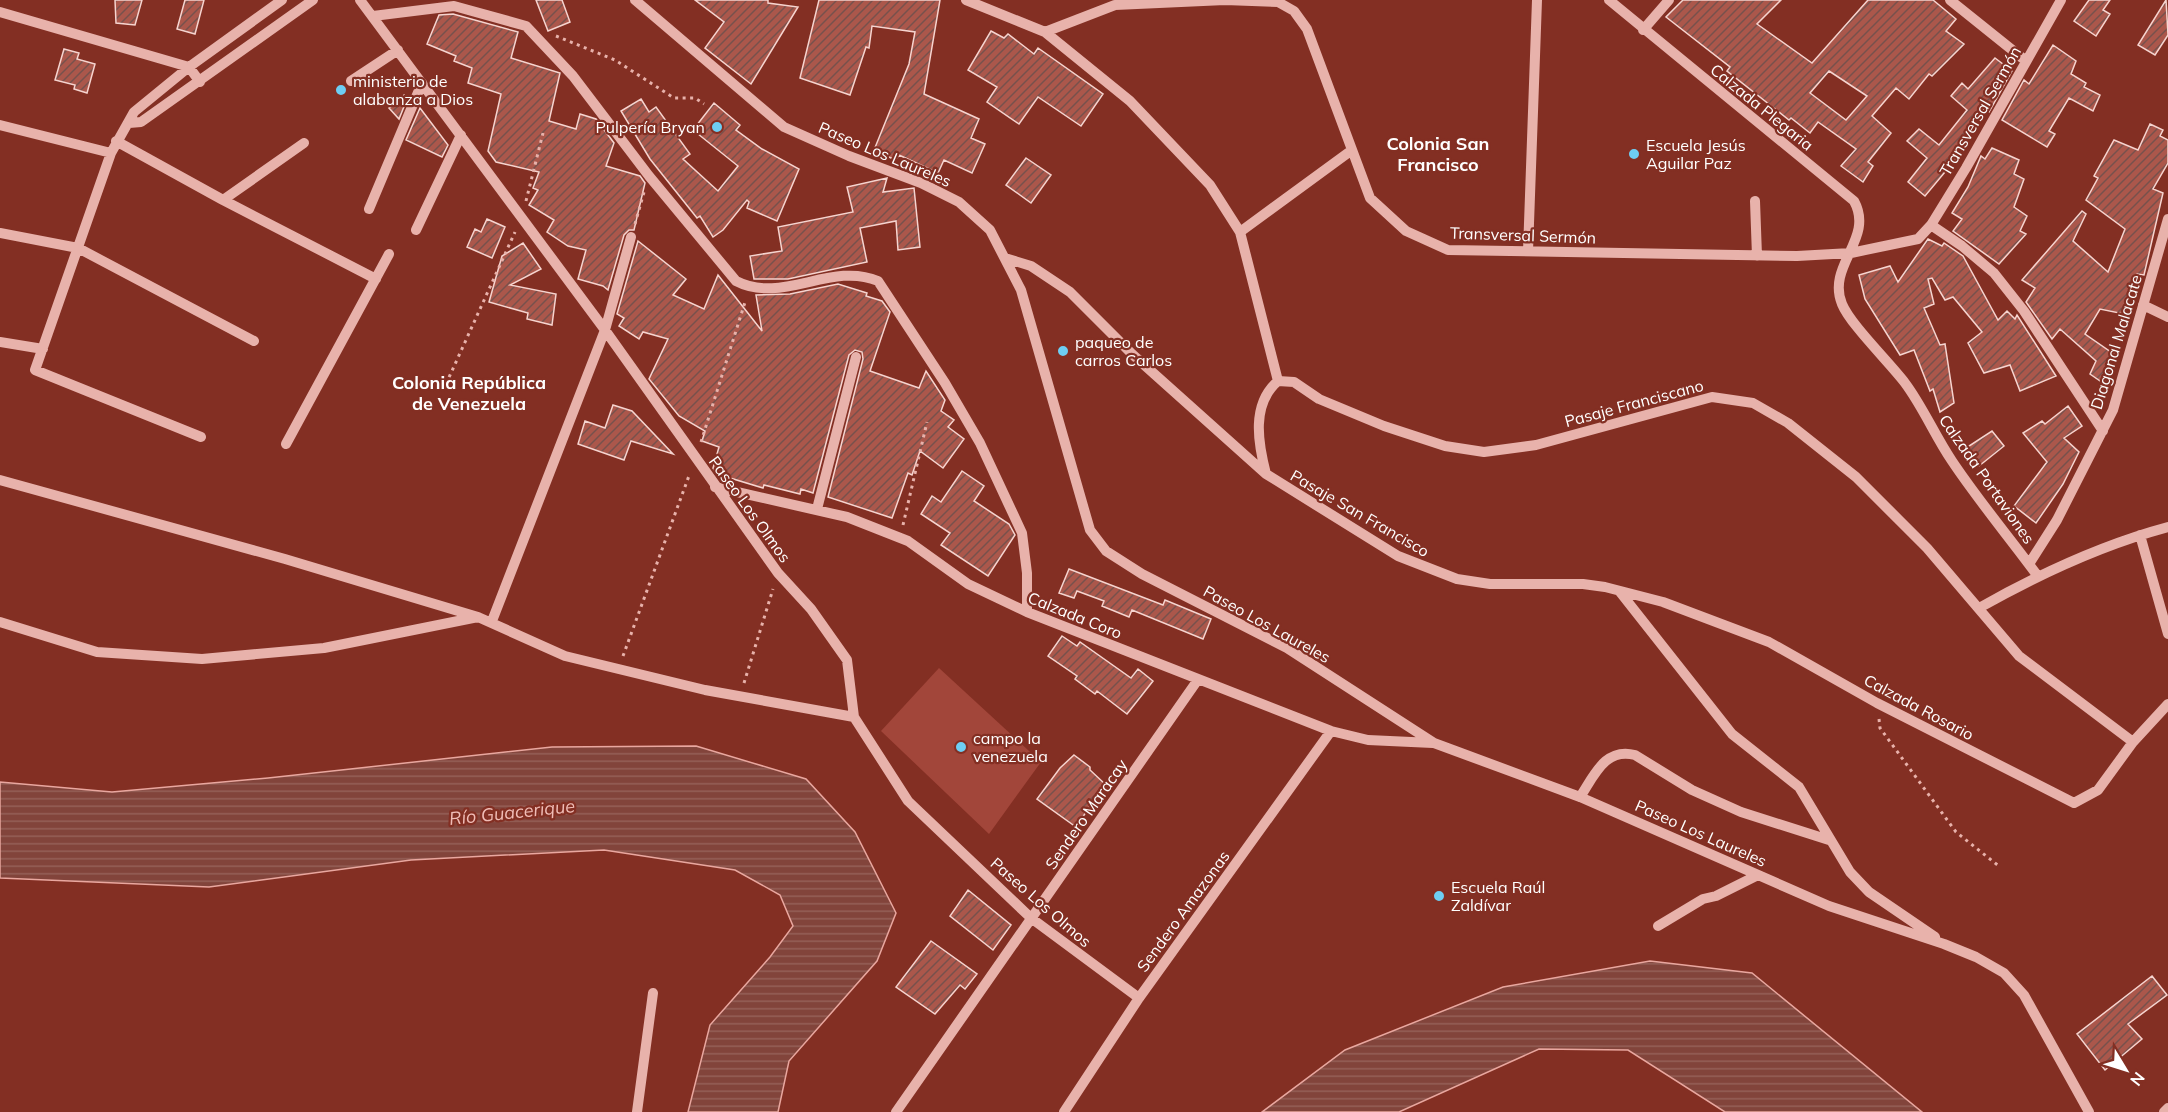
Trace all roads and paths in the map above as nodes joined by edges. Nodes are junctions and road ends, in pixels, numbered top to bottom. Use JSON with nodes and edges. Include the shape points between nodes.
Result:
{"nodes":[{"id":1,"x":313,"y":0,"type":"edge"},
{"id":2,"x":360,"y":0,"type":"edge"},
{"id":3,"x":635,"y":0,"type":"edge"},
{"id":4,"x":966,"y":0,"type":"edge"},
{"id":5,"x":1538,"y":0,"type":"edge"},
{"id":6,"x":1609,"y":0,"type":"edge"},
{"id":7,"x":1669,"y":0,"type":"edge"},
{"id":8,"x":1950,"y":0,"type":"edge"},
{"id":9,"x":2061,"y":0,"type":"edge"},
{"id":10,"x":281,"y":1,"type":"edge"},
{"id":11,"x":980,"y":3,"type":"edge"},
{"id":12,"x":0,"y":12,"type":"edge"},
{"id":13,"x":291,"y":16,"type":"junction"},
{"id":14,"x":373,"y":16,"type":"junction"},
{"id":15,"x":1643,"y":30,"type":"junction"},
{"id":16,"x":1045,"y":32,"type":"junction"},
{"id":17,"x":553,"y":34,"type":"dead end"},
{"id":18,"x":398,"y":50,"type":"junction"},
{"id":19,"x":2026,"y":61,"type":"junction"},
{"id":20,"x":189,"y":67,"type":"junction"},
{"id":21,"x":351,"y":81,"type":"dead end"},
{"id":22,"x":200,"y":82,"type":"junction"},
{"id":23,"x":423,"y":83,"type":"junction"},
{"id":24,"x":704,"y":104,"type":"dead end"},
{"id":25,"x":129,"y":123,"type":"junction"},
{"id":26,"x":0,"y":125,"type":"edge"},
{"id":27,"x":543,"y":133,"type":"dead end"},
{"id":28,"x":461,"y":135,"type":"junction"},
{"id":29,"x":116,"y":141,"type":"junction"},
{"id":30,"x":304,"y":143,"type":"dead end"},
{"id":31,"x":1352,"y":150,"type":"junction"},
{"id":32,"x":111,"y":153,"type":"junction"},
{"id":33,"x":649,"y":176,"type":"junction"},
{"id":34,"x":223,"y":200,"type":"junction"},
{"id":35,"x":1755,"y":201,"type":"dead end"},
{"id":36,"x":369,"y":209,"type":"dead end"},
{"id":37,"x":522,"y":217,"type":"junction"},
{"id":38,"x":2168,"y":219,"type":"edge"},
{"id":39,"x":1931,"y":225,"type":"junction"},
{"id":40,"x":416,"y":230,"type":"dead end"},
{"id":41,"x":1240,"y":232,"type":"junction"},
{"id":42,"x":0,"y":233,"type":"edge"},
{"id":43,"x":632,"y":237,"type":"joint"},
{"id":44,"x":78,"y":248,"type":"junction"},
{"id":45,"x":1528,"y":250,"type":"junction"},
{"id":46,"x":1851,"y":253,"type":"junction"},
{"id":47,"x":389,"y":254,"type":"dead end"},
{"id":48,"x":1756,"y":256,"type":"junction"},
{"id":49,"x":1005,"y":258,"type":"junction"},
{"id":50,"x":376,"y":279,"type":"junction"},
{"id":51,"x":750,"y":288,"type":"junction"},
{"id":52,"x":2143,"y":305,"type":"junction"},
{"id":53,"x":2168,"y":317,"type":"edge"},
{"id":54,"x":605,"y":330,"type":"junction"},
{"id":55,"x":0,"y":342,"type":"edge"},
{"id":56,"x":255,"y":342,"type":"dead end"},
{"id":57,"x":42,"y":349,"type":"junction"},
{"id":58,"x":856,"y":357,"type":"dead end"},
{"id":59,"x":1278,"y":381,"type":"junction"},
{"id":60,"x":446,"y":384,"type":"dead end"},
{"id":61,"x":927,"y":422,"type":"dead end"},
{"id":62,"x":2103,"y":431,"type":"junction"},
{"id":63,"x":201,"y":437,"type":"dead end"},
{"id":64,"x":286,"y":444,"type":"dead end"},
{"id":65,"x":695,"y":459,"type":"junction"},
{"id":66,"x":1266,"y":474,"type":"junction"},
{"id":67,"x":0,"y":480,"type":"edge"},
{"id":68,"x":715,"y":487,"type":"junction"},
{"id":69,"x":817,"y":509,"type":"junction"},
{"id":70,"x":2168,"y":527,"type":"edge"},
{"id":71,"x":2140,"y":535,"type":"junction"},
{"id":72,"x":900,"y":538,"type":"junction"},
{"id":73,"x":2029,"y":564,"type":"junction"},
{"id":74,"x":778,"y":573,"type":"junction"},
{"id":75,"x":2037,"y":575,"type":"junction"},
{"id":76,"x":1619,"y":591,"type":"junction"},
{"id":77,"x":1979,"y":608,"type":"junction"},
{"id":78,"x":1027,"y":612,"type":"junction"},
{"id":79,"x":478,"y":617,"type":"junction"},
{"id":80,"x":492,"y":621,"type":"junction"},
{"id":81,"x":0,"y":622,"type":"edge"},
{"id":82,"x":2168,"y":634,"type":"edge"},
{"id":83,"x":618,"y":669,"type":"junction"},
{"id":84,"x":1197,"y":681,"type":"junction"},
{"id":85,"x":740,"y":696,"type":"junction"},
{"id":86,"x":1877,"y":703,"type":"junction"},
{"id":87,"x":2168,"y":704,"type":"edge"},
{"id":88,"x":854,"y":717,"type":"junction"},
{"id":89,"x":1331,"y":731,"type":"junction"},
{"id":90,"x":2133,"y":742,"type":"junction"},
{"id":91,"x":1434,"y":743,"type":"junction"},
{"id":92,"x":1580,"y":797,"type":"junction"},
{"id":93,"x":1829,"y":840,"type":"junction"},
{"id":94,"x":2000,"y":867,"type":"dead end"},
{"id":95,"x":1758,"y":874,"type":"junction"},
{"id":96,"x":1030,"y":918,"type":"junction"},
{"id":97,"x":1658,"y":926,"type":"dead end"},
{"id":98,"x":1944,"y":944,"type":"junction"},
{"id":99,"x":653,"y":993,"type":"dead end"},
{"id":100,"x":1139,"y":998,"type":"junction"},
{"id":101,"x":2168,"y":1108,"type":"edge"},
{"id":102,"x":637,"y":1112,"type":"edge"},
{"id":103,"x":896,"y":1112,"type":"edge"},
{"id":104,"x":1064,"y":1112,"type":"edge"},
{"id":105,"x":2089,"y":1112,"type":"edge"},
{"id":106,"x":2164,"y":1112,"type":"edge"}],
"edges":[{"from":1,"to":13,"type":"street"},
{"from":2,"to":14,"type":"street","name":"Paseo Los Olmos"},
{"from":3,"to":49,"type":"street","name":"Paseo Los Laureles","via":[[784,127],[959,202],[990,230]]},
{"from":4,"to":11,"type":"street"},
{"from":5,"to":45,"type":"street"},
{"from":6,"to":15,"type":"street","name":"Calzada Plegaria"},
{"from":7,"to":15,"type":"street"},
{"from":8,"to":19,"type":"street"},
{"from":9,"to":19,"type":"street","name":"Transversal Sermón"},
{"from":10,"to":13,"type":"street"},
{"from":10,"to":20,"type":"street"},
{"from":11,"to":16,"type":"street"},
{"from":12,"to":20,"type":"street"},
{"from":13,"to":22,"type":"street"},
{"from":14,"to":18,"type":"street","name":"Paseo Los Olmos"},
{"from":14,"to":33,"type":"street","via":[[454,6],[526,26],[573,76]]},
{"from":15,"to":46,"type":"street","name":"Calzada Plegaria","via":[[1854,201],[1861,221]]},
{"from":16,"to":31,"type":"street","name":"Transversal Sermón","via":[[1115,5],[1278,2],[1293,11],[1307,29]]},
{"from":16,"to":41,"type":"street","via":[[1130,101],[1210,185]]},
{"from":17,"to":24,"type":"path","via":[[615,60],[674,98],[695,98]]},
{"from":18,"to":21,"type":"street"},
{"from":18,"to":23,"type":"street","name":"Paseo Los Olmos"},
{"from":19,"to":39,"type":"street","name":"Transversal Sermón"},
{"from":20,"to":22,"type":"street"},
{"from":20,"to":25,"type":"street","via":[[143,103]]},
{"from":22,"to":25,"type":"street","via":[[141,122]]},
{"from":23,"to":28,"type":"street","name":"Paseo Los Olmos"},
{"from":23,"to":36,"type":"street"},
{"from":25,"to":29,"type":"street"},
{"from":26,"to":32,"type":"street"},
{"from":27,"to":37,"type":"path"},
{"from":28,"to":37,"type":"street","name":"Paseo Los Olmos"},
{"from":28,"to":40,"type":"street"},
{"from":29,"to":32,"type":"street"},
{"from":29,"to":34,"type":"street"},
{"from":30,"to":34,"type":"street"},
{"from":31,"to":41,"type":"street"},
{"from":31,"to":45,"type":"street","name":"Transversal Sermón","via":[[1370,198],[1406,231],[1448,250]]},
{"from":32,"to":44,"type":"street"},
{"from":33,"to":43,"type":"path"},
{"from":33,"to":51,"type":"street","via":[[736,281]]},
{"from":34,"to":50,"type":"street"},
{"from":35,"to":48,"type":"street"},
{"from":37,"to":54,"type":"street","name":"Paseo Los Olmos"},
{"from":37,"to":60,"type":"path"},
{"from":38,"to":52,"type":"street","name":"Diagonal Malacate"},
{"from":39,"to":46,"type":"street","name":"Transversal Sermón","via":[[1918,239]]},
{"from":39,"to":62,"type":"street","via":[[1994,273],[2024,311]]},
{"from":41,"to":59,"type":"street"},
{"from":42,"to":44,"type":"street"},
{"from":43,"to":54,"type":"street"},
{"from":44,"to":56,"type":"street"},
{"from":44,"to":57,"type":"street"},
{"from":45,"to":48,"type":"street","name":"Transversal Sermón"},
{"from":46,"to":48,"type":"street","name":"Transversal Sermón"},
{"from":46,"to":73,"type":"street","name":"Calzada Portaviones","via":[[1836,290],[1843,307],[1906,384],[1952,461]]},
{"from":47,"to":50,"type":"street"},
{"from":49,"to":66,"type":"street","name":"Pasaje San Francisco","via":[[1031,266],[1070,292],[1131,354]]},
{"from":49,"to":91,"type":"street","name":"Paseo Los Laureles","via":[[1021,290],[1090,530],[1106,551],[1142,574],[1287,648]]},
{"from":50,"to":64,"type":"street"},
{"from":51,"to":65,"type":"path"},
{"from":51,"to":78,"type":"street","via":[[769,290],[862,274],[878,281],[974,433],[1022,533]]},
{"from":52,"to":53,"type":"street"},
{"from":52,"to":62,"type":"street","name":"Diagonal Malacate","via":[[2113,410]]},
{"from":54,"to":65,"type":"street","name":"Paseo Los Olmos"},
{"from":54,"to":80,"type":"street"},
{"from":55,"to":57,"type":"street"},
{"from":57,"to":63,"type":"street","via":[[35,370]]},
{"from":58,"to":69,"type":"street"},
{"from":59,"to":66,"type":"street","via":[[1265,392],[1259,419],[1259,446]]},
{"from":59,"to":77,"type":"street","name":"Pasaje Franciscano","via":[[1294,382],[1319,399],[1384,426],[1445,446],[1484,452],[1536,445],[1712,397],[1753,403],[1788,423],[1856,477],[1927,548]]},
{"from":61,"to":72,"type":"path"},
{"from":62,"to":73,"type":"street","name":"Diagonal Malacate","via":[[2057,520]]},
{"from":65,"to":68,"type":"street","name":"Paseo Los Olmos"},
{"from":65,"to":83,"type":"path"},
{"from":66,"to":76,"type":"street","name":"Pasaje San Francisco","via":[[1398,556],[1446,575],[1490,584],[1583,584]]},
{"from":67,"to":79,"type":"street"},
{"from":68,"to":69,"type":"street","name":"Calzada Coro"},
{"from":68,"to":74,"type":"street","name":"Paseo Los Olmos"},
{"from":69,"to":72,"type":"street","name":"Calzada Coro"},
{"from":70,"to":71,"type":"street"},
{"from":71,"to":75,"type":"street"},
{"from":71,"to":82,"type":"street"},
{"from":72,"to":78,"type":"street","name":"Calzada Coro","via":[[968,584]]},
{"from":73,"to":75,"type":"street","name":"Calzada Portaviones"},
{"from":74,"to":85,"type":"path"},
{"from":74,"to":88,"type":"street","name":"Paseo Los Olmos","via":[[811,609],[847,660]]},
{"from":75,"to":77,"type":"street"},
{"from":76,"to":86,"type":"street","name":"Calzada Rosario","via":[[1663,602],[1769,642]]},
{"from":76,"to":93,"type":"street","via":[[1732,734],[1800,787]]},
{"from":77,"to":90,"type":"street","name":"Pasaje Franciscano","via":[[2019,656]]},
{"from":78,"to":84,"type":"street","name":"Calzada Coro"},
{"from":79,"to":80,"type":"street"},
{"from":79,"to":81,"type":"street","via":[[324,648],[202,659],[97,652]]},
{"from":80,"to":83,"type":"street","via":[[565,656]]},
{"from":83,"to":85,"type":"street"},
{"from":84,"to":89,"type":"street","name":"Calzada Coro"},
{"from":84,"to":96,"type":"street","name":"Sendero Maracay"},
{"from":85,"to":88,"type":"street"},
{"from":86,"to":90,"type":"street","name":"Calzada Rosario","via":[[2074,803],[2098,790]]},
{"from":86,"to":94,"type":"path","via":[[1880,728],[1956,832]]},
{"from":87,"to":90,"type":"street","name":"Calzada Rosario"},
{"from":88,"to":96,"type":"street","name":"Paseo Los Olmos","via":[[908,801]]},
{"from":89,"to":91,"type":"street","name":"Calzada Coro","via":[[1368,740]]},
{"from":89,"to":100,"type":"street","name":"Sendero Amazonas"},
{"from":91,"to":92,"type":"street","name":"Paseo Los Laureles"},
{"from":92,"to":93,"type":"street","via":[[1604,761],[1613,754],[1625,753],[1741,812]]},
{"from":92,"to":95,"type":"street","name":"Paseo Los Laureles"},
{"from":93,"to":98,"type":"street","via":[[1869,892]]},
{"from":95,"to":97,"type":"street","via":[[1703,899]]},
{"from":95,"to":98,"type":"street","name":"Paseo Los Laureles","via":[[1829,906]]},
{"from":96,"to":100,"type":"street","name":"Paseo Los Olmos"},
{"from":96,"to":103,"type":"street","name":"Sendero Maracay"},
{"from":98,"to":105,"type":"street","name":"Paseo Los Laureles","via":[[2004,974],[2024,995]]},
{"from":99,"to":102,"type":"street"},
{"from":100,"to":104,"type":"street","name":"Sendero Amazonas"},
{"from":101,"to":106,"type":"street"}]}
